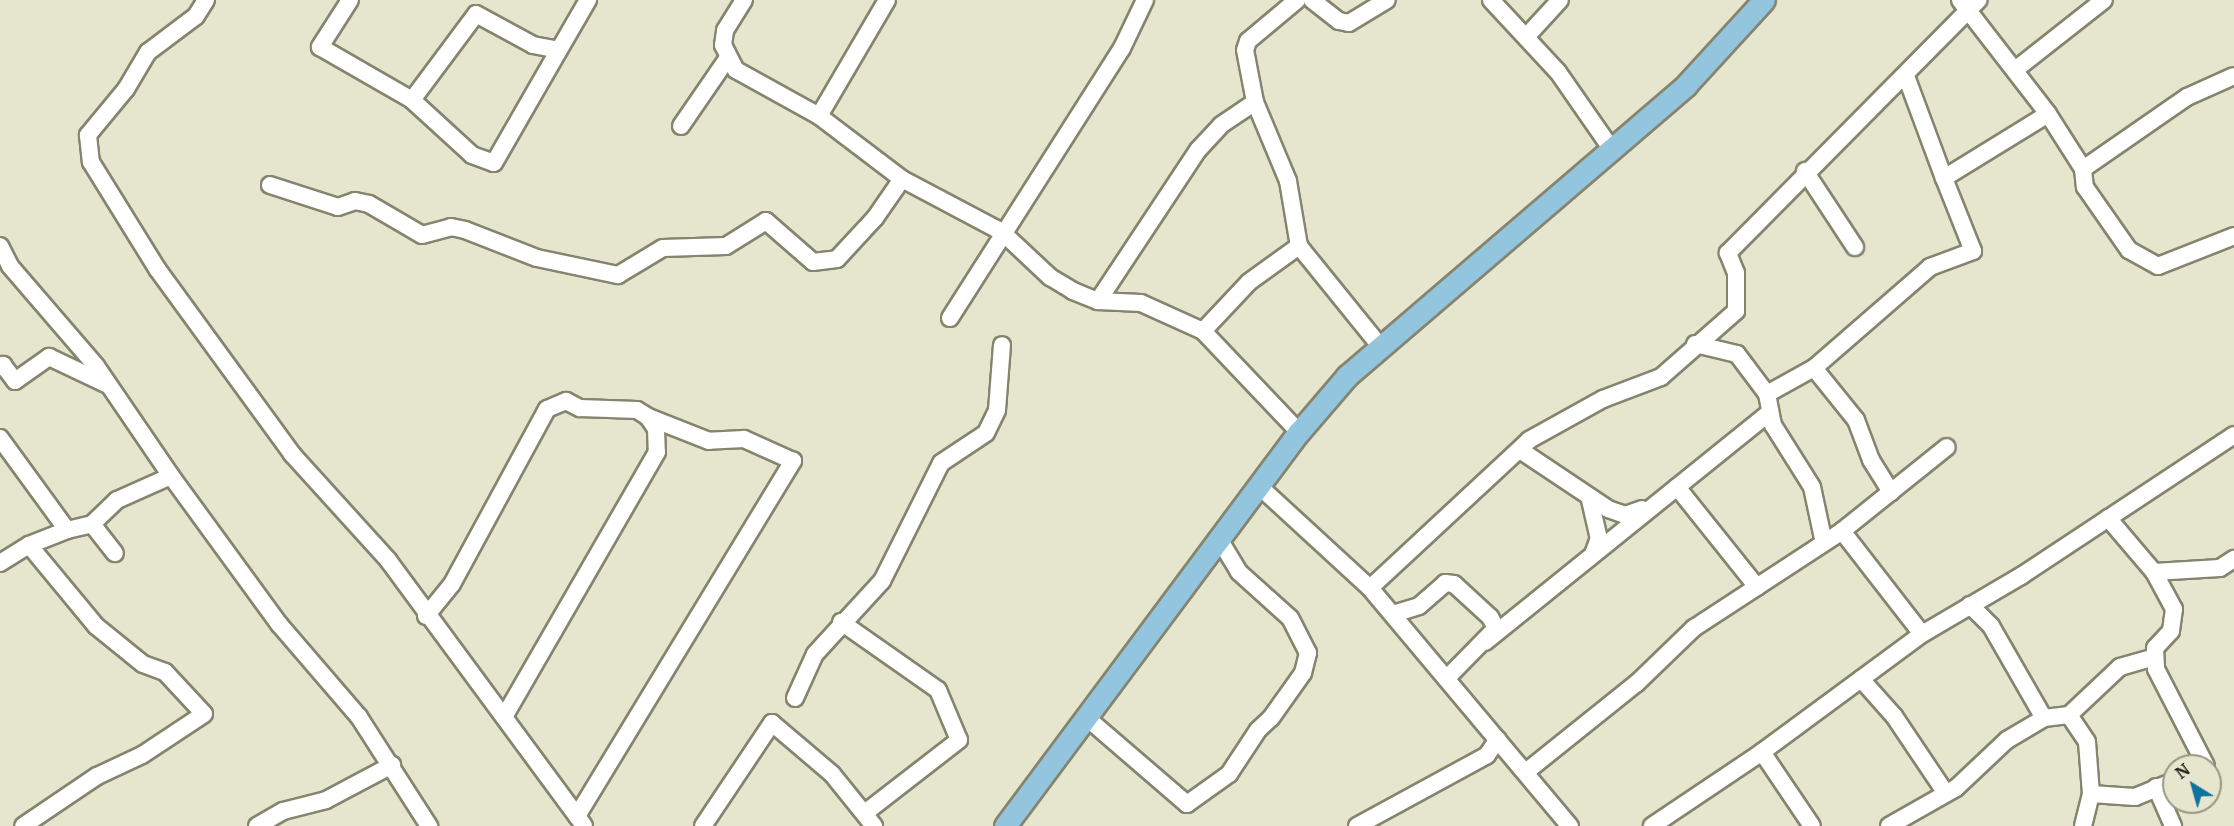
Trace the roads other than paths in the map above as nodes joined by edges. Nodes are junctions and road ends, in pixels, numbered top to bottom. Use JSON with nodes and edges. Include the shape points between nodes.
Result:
{"nodes":[{"id":1,"x":206,"y":0,"type":"edge"},
{"id":2,"x":350,"y":0,"type":"edge"},
{"id":3,"x":588,"y":0,"type":"edge"},
{"id":4,"x":744,"y":0,"type":"edge"},
{"id":5,"x":887,"y":0,"type":"edge"},
{"id":6,"x":1145,"y":0,"type":"edge"},
{"id":7,"x":1297,"y":0,"type":"edge"},
{"id":8,"x":1312,"y":0,"type":"edge"},
{"id":9,"x":1387,"y":0,"type":"edge"},
{"id":10,"x":1491,"y":0,"type":"edge"},
{"id":11,"x":1560,"y":0,"type":"edge"},
{"id":12,"x":1764,"y":0,"type":"edge"},
{"id":13,"x":2104,"y":0,"type":"edge"},
{"id":14,"x":1969,"y":3,"type":"edge"},
{"id":15,"x":1526,"y":37,"type":"junction"},
{"id":16,"x":559,"y":50,"type":"junction"},
{"id":17,"x":726,"y":59,"type":"junction"},
{"id":18,"x":2015,"y":70,"type":"junction"},
{"id":19,"x":1906,"y":76,"type":"junction"},
{"id":20,"x":2234,"y":76,"type":"edge"},
{"id":21,"x":412,"y":100,"type":"junction"},
{"id":22,"x":1255,"y":102,"type":"junction"},
{"id":23,"x":2048,"y":114,"type":"junction"},
{"id":24,"x":819,"y":116,"type":"junction"},
{"id":25,"x":681,"y":126,"type":"dead end"},
{"id":26,"x":1613,"y":151,"type":"junction"},
{"id":27,"x":2083,"y":169,"type":"junction"},
{"id":28,"x":1805,"y":171,"type":"junction"},
{"id":29,"x":1944,"y":177,"type":"junction"},
{"id":30,"x":902,"y":179,"type":"junction"},
{"id":31,"x":270,"y":185,"type":"dead end"},
{"id":32,"x":1002,"y":232,"type":"junction"},
{"id":33,"x":2234,"y":237,"type":"edge"},
{"id":34,"x":0,"y":246,"type":"edge"},
{"id":35,"x":1299,"y":246,"type":"junction"},
{"id":36,"x":1855,"y":247,"type":"dead end"},
{"id":37,"x":1098,"y":301,"type":"junction"},
{"id":38,"x":950,"y":318,"type":"dead end"},
{"id":39,"x":1203,"y":331,"type":"junction"},
{"id":40,"x":1695,"y":344,"type":"junction"},
{"id":41,"x":1002,"y":345,"type":"dead end"},
{"id":42,"x":1380,"y":346,"type":"junction"},
{"id":43,"x":0,"y":367,"type":"edge"},
{"id":44,"x":1814,"y":368,"type":"junction"},
{"id":45,"x":107,"y":384,"type":"junction"},
{"id":46,"x":1767,"y":394,"type":"junction"},
{"id":47,"x":1770,"y":412,"type":"junction"},
{"id":48,"x":648,"y":417,"type":"junction"},
{"id":49,"x":1299,"y":432,"type":"junction"},
{"id":50,"x":2234,"y":435,"type":"edge"},
{"id":51,"x":0,"y":438,"type":"edge"},
{"id":52,"x":1947,"y":447,"type":"dead end"},
{"id":53,"x":1520,"y":450,"type":"junction"},
{"id":54,"x":171,"y":476,"type":"junction"},
{"id":55,"x":1259,"y":486,"type":"junction"},
{"id":56,"x":1677,"y":487,"type":"junction"},
{"id":57,"x":1891,"y":492,"type":"junction"},
{"id":58,"x":1590,"y":500,"type":"junction"},
{"id":59,"x":1650,"y":506,"type":"junction"},
{"id":60,"x":2108,"y":518,"type":"junction"},
{"id":61,"x":92,"y":524,"type":"junction"},
{"id":62,"x":67,"y":530,"type":"junction"},
{"id":63,"x":1842,"y":531,"type":"junction"},
{"id":64,"x":1220,"y":540,"type":"junction"},
{"id":65,"x":1824,"y":543,"type":"junction"},
{"id":66,"x":29,"y":546,"type":"junction"},
{"id":67,"x":1594,"y":552,"type":"junction"},
{"id":68,"x":115,"y":553,"type":"dead end"},
{"id":69,"x":2234,"y":559,"type":"edge"},
{"id":70,"x":0,"y":562,"type":"edge"},
{"id":71,"x":2154,"y":572,"type":"junction"},
{"id":72,"x":1757,"y":586,"type":"junction"},
{"id":73,"x":1370,"y":588,"type":"junction"},
{"id":74,"x":1970,"y":605,"type":"junction"},
{"id":75,"x":1393,"y":614,"type":"junction"},
{"id":76,"x":426,"y":616,"type":"junction"},
{"id":77,"x":841,"y":622,"type":"junction"},
{"id":78,"x":1922,"y":634,"type":"junction"},
{"id":79,"x":1485,"y":642,"type":"junction"},
{"id":80,"x":2154,"y":657,"type":"junction"},
{"id":81,"x":1447,"y":678,"type":"junction"},
{"id":82,"x":1861,"y":679,"type":"junction"},
{"id":83,"x":795,"y":698,"type":"dead end"},
{"id":84,"x":2068,"y":715,"type":"junction"},
{"id":85,"x":504,"y":717,"type":"junction"},
{"id":86,"x":2043,"y":717,"type":"junction"},
{"id":87,"x":1087,"y":718,"type":"junction"},
{"id":88,"x":1498,"y":739,"type":"junction"},
{"id":89,"x":1762,"y":753,"type":"junction"},
{"id":90,"x":2200,"y":754,"type":"edge"},
{"id":91,"x":392,"y":765,"type":"junction"},
{"id":92,"x":1527,"y":771,"type":"junction"},
{"id":93,"x":2162,"y":785,"type":"edge"},
{"id":94,"x":2156,"y":787,"type":"junction"},
{"id":95,"x":1945,"y":792,"type":"junction"},
{"id":96,"x":2091,"y":794,"type":"junction"},
{"id":97,"x":869,"y":819,"type":"edge"},
{"id":98,"x":580,"y":821,"type":"edge"},
{"id":99,"x":706,"y":825,"type":"edge"},
{"id":100,"x":23,"y":826,"type":"edge"},
{"id":101,"x":257,"y":826,"type":"edge"},
{"id":102,"x":429,"y":826,"type":"edge"},
{"id":103,"x":1005,"y":826,"type":"edge"},
{"id":104,"x":1358,"y":826,"type":"edge"},
{"id":105,"x":1570,"y":826,"type":"edge"},
{"id":106,"x":1652,"y":826,"type":"edge"},
{"id":107,"x":1812,"y":826,"type":"edge"},
{"id":108,"x":1889,"y":826,"type":"edge"},
{"id":109,"x":2083,"y":826,"type":"edge"},
{"id":110,"x":2173,"y":826,"type":"edge"}],
"edges":[{"from":1,"to":76,"type":"street","via":[[196,16],[148,52],[126,89],[88,135],[92,162],[158,270],[292,454],[388,560]]},
{"from":2,"to":21,"type":"street","via":[[320,47]]},
{"from":3,"to":16,"type":"street"},
{"from":4,"to":17,"type":"street","via":[[725,31]]},
{"from":5,"to":24,"type":"street"},
{"from":6,"to":32,"type":"street","via":[[1122,48]]},
{"from":7,"to":22,"type":"street","via":[[1248,41],[1245,50]]},
{"from":8,"to":9,"type":"street","via":[[1339,21],[1348,23]]},
{"from":10,"to":15,"type":"street"},
{"from":11,"to":15,"type":"street"},
{"from":12,"to":26,"type":"main road","via":[[1686,85]]},
{"from":13,"to":18,"type":"street"},
{"from":14,"to":18,"type":"street"},
{"from":14,"to":19,"type":"street"},
{"from":15,"to":26,"type":"street","via":[[1558,72]]},
{"from":16,"to":21,"type":"street","via":[[533,45],[476,14]]},
{"from":16,"to":21,"type":"street","via":[[494,163],[472,155]]},
{"from":17,"to":24,"type":"street","via":[[759,87]]},
{"from":17,"to":25,"type":"street"},
{"from":18,"to":23,"type":"street"},
{"from":19,"to":28,"type":"street"},
{"from":19,"to":29,"type":"street"},
{"from":20,"to":27,"type":"street","via":[[2187,97]]},
{"from":22,"to":35,"type":"street","via":[[1288,181]]},
{"from":22,"to":37,"type":"street","via":[[1221,125],[1198,150]]},
{"from":23,"to":27,"type":"street"},
{"from":23,"to":29,"type":"street"},
{"from":24,"to":30,"type":"street"},
{"from":26,"to":42,"type":"main road"},
{"from":27,"to":33,"type":"street","via":[[2085,187],[2129,250],[2141,259],[2158,266]]},
{"from":28,"to":36,"type":"street"},
{"from":28,"to":40,"type":"street","via":[[1728,253],[1736,273],[1736,311]]},
{"from":29,"to":44,"type":"street","via":[[1973,251],[1930,267]]},
{"from":30,"to":31,"type":"street","via":[[875,218],[837,259],[813,262],[766,221],[726,246],[663,248],[618,275],[537,258],[452,227],[422,235],[369,204],[355,201],[338,207]]},
{"from":30,"to":32,"type":"street"},
{"from":32,"to":37,"type":"street","via":[[1050,277]]},
{"from":32,"to":38,"type":"street","via":[[989,264]]},
{"from":34,"to":45,"type":"street","via":[[10,266]]},
{"from":35,"to":39,"type":"street","via":[[1249,282]]},
{"from":35,"to":42,"type":"street"},
{"from":37,"to":39,"type":"street","via":[[1142,303]]},
{"from":39,"to":49,"type":"street"},
{"from":40,"to":46,"type":"street","via":[[1737,354]]},
{"from":40,"to":53,"type":"street","via":[[1660,377],[1572,415]]},
{"from":41,"to":77,"type":"street","via":[[997,410],[986,433],[941,463],[882,580]]},
{"from":42,"to":49,"type":"main road"},
{"from":43,"to":45,"type":"street","via":[[3,365],[15,381],[49,357]]},
{"from":44,"to":46,"type":"street"},
{"from":44,"to":57,"type":"street","via":[[1856,420],[1870,460]]},
{"from":45,"to":54,"type":"street"},
{"from":46,"to":47,"type":"street"},
{"from":47,"to":56,"type":"street"},
{"from":47,"to":65,"type":"street","via":[[1773,425],[1812,487]]},
{"from":48,"to":76,"type":"street","via":[[637,410],[580,408],[566,401],[547,409],[452,584]]},
{"from":48,"to":85,"type":"street","via":[[656,429],[657,452]]},
{"from":48,"to":98,"type":"street","via":[[709,441],[752,441],[793,461]]},
{"from":49,"to":55,"type":"main road"},
{"from":50,"to":60,"type":"street"},
{"from":51,"to":62,"type":"street"},
{"from":52,"to":57,"type":"street"},
{"from":53,"to":58,"type":"street"},
{"from":53,"to":73,"type":"street"},
{"from":54,"to":61,"type":"street","via":[[117,500]]},
{"from":54,"to":91,"type":"street","via":[[222,550],[359,717]]},
{"from":55,"to":64,"type":"main road"},
{"from":55,"to":73,"type":"street"},
{"from":56,"to":59,"type":"street"},
{"from":56,"to":72,"type":"street"},
{"from":57,"to":63,"type":"street"},
{"from":58,"to":59,"type":"street","via":[[1625,515]]},
{"from":58,"to":67,"type":"street","via":[[1599,538]]},
{"from":59,"to":67,"type":"street"},
{"from":60,"to":71,"type":"street"},
{"from":60,"to":74,"type":"street"},
{"from":61,"to":62,"type":"street"},
{"from":61,"to":68,"type":"street"},
{"from":62,"to":66,"type":"street"},
{"from":63,"to":65,"type":"street"},
{"from":63,"to":78,"type":"street"},
{"from":64,"to":87,"type":"main road"},
{"from":64,"to":87,"type":"street","via":[[1239,572],[1290,618],[1308,653],[1303,673],[1271,718],[1258,730],[1229,774],[1187,804]]},
{"from":65,"to":72,"type":"street"},
{"from":66,"to":70,"type":"street"},
{"from":66,"to":100,"type":"street","via":[[96,626],[143,664],[165,672],[204,714],[142,755],[97,776]]},
{"from":67,"to":79,"type":"street"},
{"from":69,"to":71,"type":"street","via":[[2220,568]]},
{"from":71,"to":80,"type":"street","via":[[2174,609],[2175,622]]},
{"from":72,"to":92,"type":"street","via":[[1694,628],[1637,683]]},
{"from":73,"to":75,"type":"street"},
{"from":74,"to":78,"type":"street"},
{"from":74,"to":86,"type":"street","via":[[1991,626]]},
{"from":75,"to":79,"type":"street","via":[[1419,606],[1445,583],[1454,584],[1494,622],[1496,628]]},
{"from":75,"to":81,"type":"street"},
{"from":76,"to":85,"type":"street"},
{"from":77,"to":83,"type":"street","via":[[815,654]]},
{"from":77,"to":97,"type":"street","via":[[938,690],[959,740]]},
{"from":78,"to":82,"type":"street"},
{"from":79,"to":81,"type":"street"},
{"from":80,"to":84,"type":"street","via":[[2120,667]]},
{"from":80,"to":90,"type":"street"},
{"from":81,"to":88,"type":"street"},
{"from":82,"to":89,"type":"street"},
{"from":82,"to":95,"type":"street","via":[[1894,716]]},
{"from":84,"to":86,"type":"street"},
{"from":84,"to":96,"type":"street","via":[[2087,742]]},
{"from":85,"to":98,"type":"street"},
{"from":86,"to":95,"type":"street","via":[[2007,740],[1956,788]]},
{"from":87,"to":103,"type":"main road"},
{"from":88,"to":92,"type":"street"},
{"from":88,"to":104,"type":"street","via":[[1487,755]]},
{"from":89,"to":106,"type":"street"},
{"from":89,"to":107,"type":"street"},
{"from":91,"to":101,"type":"street","via":[[326,800],[283,811]]},
{"from":91,"to":102,"type":"street"},
{"from":92,"to":105,"type":"street"},
{"from":93,"to":94,"type":"street"},
{"from":94,"to":96,"type":"street","via":[[2135,797]]},
{"from":94,"to":110,"type":"street"},
{"from":95,"to":108,"type":"street"},
{"from":96,"to":109,"type":"street"},
{"from":97,"to":99,"type":"street","via":[[832,774],[772,723]]}]}
